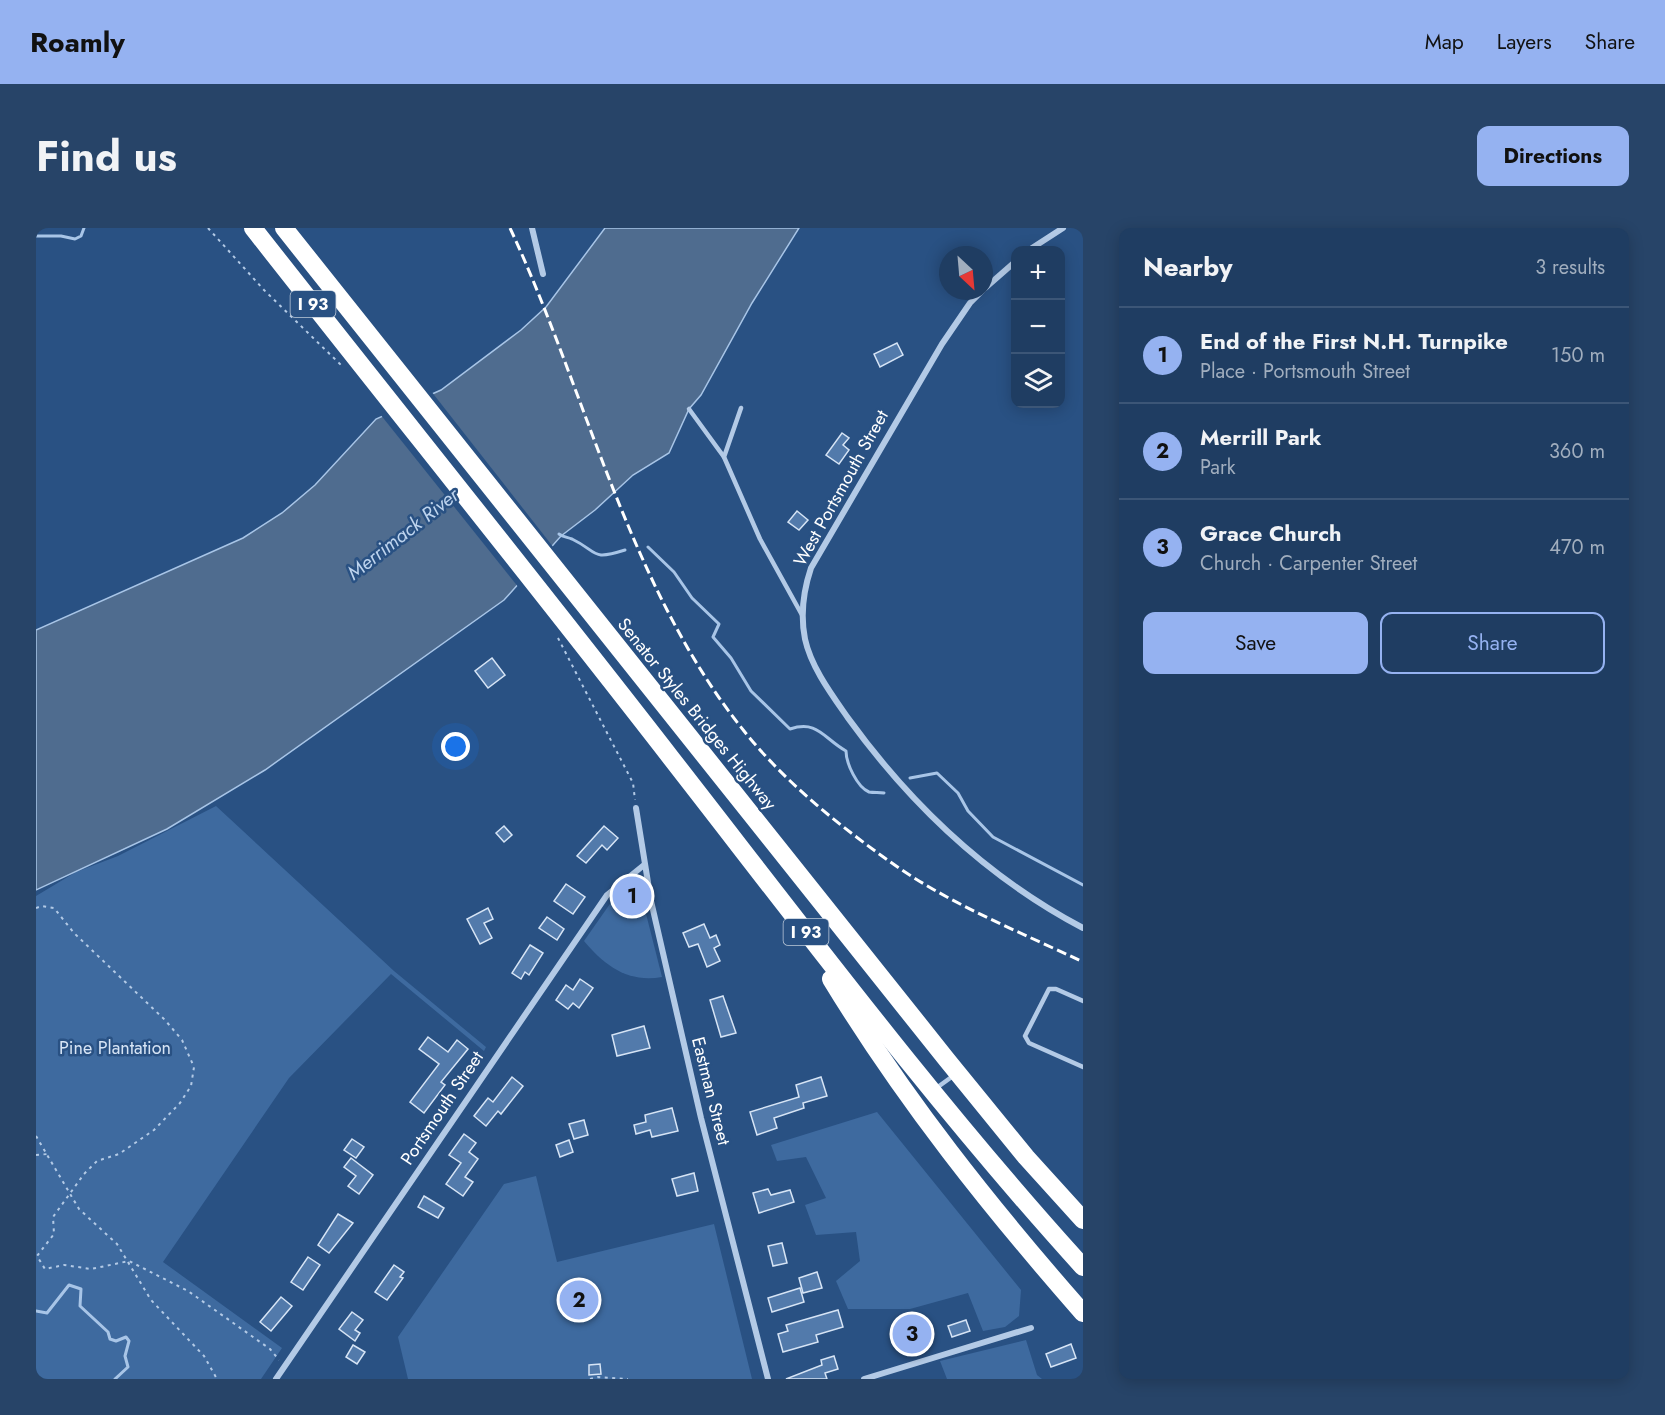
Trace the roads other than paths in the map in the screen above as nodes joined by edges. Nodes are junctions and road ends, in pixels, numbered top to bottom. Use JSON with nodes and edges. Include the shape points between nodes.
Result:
{"nodes":[{"id":1,"x":253,"y":228,"type":"edge"},
{"id":2,"x":284,"y":228,"type":"edge"},
{"id":3,"x":532,"y":228,"type":"edge"},
{"id":4,"x":1063,"y":228,"type":"edge"},
{"id":5,"x":1035,"y":246,"type":"edge"},
{"id":6,"x":1011,"y":265,"type":"edge"},
{"id":7,"x":543,"y":274,"type":"dead end"},
{"id":8,"x":993,"y":281,"type":"edge"},
{"id":9,"x":973,"y":300,"type":"edge"},
{"id":10,"x":741,"y":408,"type":"dead end"},
{"id":11,"x":689,"y":409,"type":"dead end"},
{"id":12,"x":724,"y":458,"type":"junction"},
{"id":13,"x":802,"y":616,"type":"junction"},
{"id":14,"x":636,"y":808,"type":"road end"},
{"id":15,"x":644,"y":865,"type":"junction"},
{"id":16,"x":793,"y":916,"type":"junction"},
{"id":17,"x":1083,"y":928,"type":"edge"},
{"id":18,"x":1083,"y":1001,"type":"edge"},
{"id":19,"x":1083,"y":1067,"type":"edge"},
{"id":20,"x":957,"y":1072,"type":"junction"},
{"id":21,"x":932,"y":1091,"type":"junction"},
{"id":22,"x":1083,"y":1220,"type":"edge"},
{"id":23,"x":1083,"y":1267,"type":"edge"},
{"id":24,"x":1083,"y":1313,"type":"edge"},
{"id":25,"x":1031,"y":1328,"type":"dead end"},
{"id":26,"x":276,"y":1379,"type":"edge"},
{"id":27,"x":768,"y":1379,"type":"edge"},
{"id":28,"x":864,"y":1379,"type":"edge"}],
"edges":[{"from":1,"to":16,"type":"highway","number":"I 93"},
{"from":2,"to":20,"type":"highway","name":"Senator Styles Bridges Highway","number":"I 93"},
{"from":3,"to":7,"type":"street"},
{"from":4,"to":5,"type":"street"},
{"from":6,"to":8,"type":"street","name":"West Portsmouth Street"},
{"from":9,"to":13,"type":"street","name":"West Portsmouth Street","via":[[942,344],[834,524],[811,568],[803,591]]},
{"from":10,"to":12,"type":"lane"},
{"from":11,"to":12,"type":"lane"},
{"from":12,"to":13,"type":"lane","via":[[760,539]]},
{"from":13,"to":17,"type":"street","name":"West Portsmouth Street","via":[[809,652],[826,685],[868,746],[917,803],[1000,876]]},
{"from":14,"to":15,"type":"street","name":"Eastman Street"},
{"from":15,"to":26,"type":"street","name":"Portsmouth Street","via":[[607,895]]},
{"from":15,"to":27,"type":"street","name":"Eastman Street","via":[[701,1118]]},
{"from":16,"to":21,"type":"highway","number":"I 93"},
{"from":16,"to":24,"type":"highway","via":[[916,1110],[969,1180]]},
{"from":18,"to":19,"type":"lane","via":[[1049,989],[1025,1035],[1029,1043]]},
{"from":20,"to":21,"type":"lane"},
{"from":20,"to":22,"type":"highway","name":"Senator Styles Bridges Highway","number":"I 93"},
{"from":21,"to":23,"type":"highway","number":"I 93"},
{"from":25,"to":28,"type":"street"}]}
